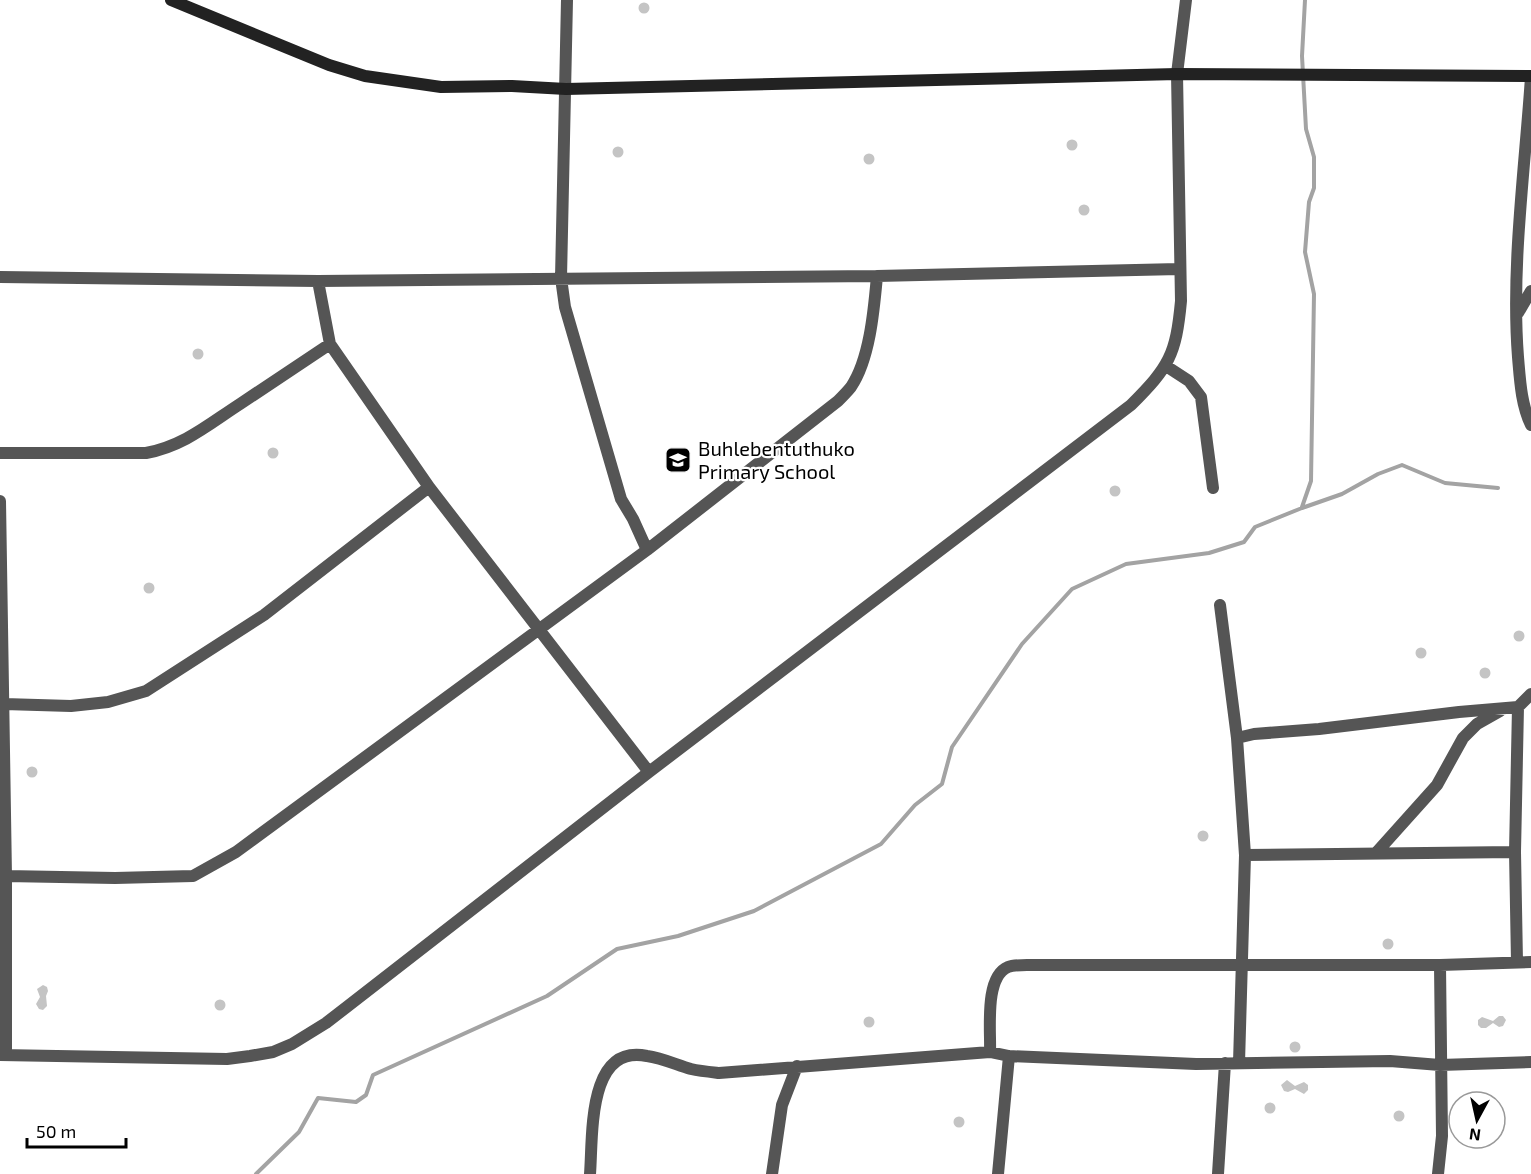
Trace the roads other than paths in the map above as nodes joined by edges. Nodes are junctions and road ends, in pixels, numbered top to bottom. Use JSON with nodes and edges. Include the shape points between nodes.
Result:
{"nodes":[{"id":1,"x":171,"y":0,"type":"edge"},
{"id":2,"x":567,"y":0,"type":"edge"},
{"id":3,"x":1186,"y":0,"type":"edge"},
{"id":4,"x":1177,"y":74,"type":"junction"},
{"id":5,"x":1531,"y":76,"type":"edge"},
{"id":6,"x":566,"y":89,"type":"junction"},
{"id":7,"x":1519,"y":244,"type":"junction"},
{"id":8,"x":1531,"y":253,"type":"edge"},
{"id":9,"x":1179,"y":269,"type":"junction"},
{"id":10,"x":877,"y":276,"type":"junction"},
{"id":11,"x":0,"y":277,"type":"edge"},
{"id":12,"x":561,"y":278,"type":"junction"},
{"id":13,"x":318,"y":281,"type":"junction"},
{"id":14,"x":1531,"y":291,"type":"edge"},
{"id":15,"x":1515,"y":318,"type":"junction"},
{"id":16,"x":330,"y":344,"type":"junction"},
{"id":17,"x":1166,"y":366,"type":"junction"},
{"id":18,"x":1531,"y":424,"type":"edge"},
{"id":19,"x":0,"y":453,"type":"edge"},
{"id":20,"x":429,"y":487,"type":"junction"},
{"id":21,"x":1213,"y":488,"type":"dead end"},
{"id":22,"x":0,"y":501,"type":"edge"},
{"id":23,"x":646,"y":550,"type":"junction"},
{"id":24,"x":1220,"y":605,"type":"dead end"},
{"id":25,"x":538,"y":631,"type":"junction"},
{"id":26,"x":1531,"y":694,"type":"edge"},
{"id":27,"x":4,"y":704,"type":"junction"},
{"id":28,"x":1518,"y":707,"type":"junction"},
{"id":29,"x":1504,"y":709,"type":"junction"},
{"id":30,"x":1237,"y":738,"type":"junction"},
{"id":31,"x":649,"y":772,"type":"junction"},
{"id":32,"x":1515,"y":852,"type":"junction"},
{"id":33,"x":1376,"y":853,"type":"junction"},
{"id":34,"x":1245,"y":855,"type":"junction"},
{"id":35,"x":6,"y":876,"type":"junction"},
{"id":36,"x":1531,"y":962,"type":"edge"},
{"id":37,"x":1517,"y":963,"type":"junction"},
{"id":38,"x":1243,"y":964,"type":"junction"},
{"id":39,"x":1440,"y":965,"type":"junction"},
{"id":40,"x":990,"y":1052,"type":"junction"},
{"id":41,"x":3,"y":1054,"type":"edge"},
{"id":42,"x":1008,"y":1056,"type":"junction"},
{"id":43,"x":1531,"y":1062,"type":"edge"},
{"id":44,"x":1225,"y":1063,"type":"junction"},
{"id":45,"x":1239,"y":1063,"type":"junction"},
{"id":46,"x":1440,"y":1065,"type":"junction"},
{"id":47,"x":797,"y":1066,"type":"junction"},
{"id":48,"x":590,"y":1174,"type":"edge"},
{"id":49,"x":772,"y":1174,"type":"edge"},
{"id":50,"x":998,"y":1174,"type":"edge"},
{"id":51,"x":1218,"y":1174,"type":"edge"},
{"id":52,"x":1438,"y":1174,"type":"edge"}],
"edges":[{"from":1,"to":6,"type":"street","via":[[365,76],[441,87]]},
{"from":2,"to":6,"type":"street"},
{"from":3,"to":4,"type":"street"},
{"from":4,"to":5,"type":"street"},
{"from":4,"to":6,"type":"street"},
{"from":4,"to":9,"type":"street"},
{"from":5,"to":7,"type":"street"},
{"from":6,"to":12,"type":"street"},
{"from":7,"to":8,"type":"street"},
{"from":7,"to":15,"type":"street"},
{"from":9,"to":10,"type":"street"},
{"from":9,"to":17,"type":"street","via":[[1178,328]]},
{"from":10,"to":12,"type":"street"},
{"from":10,"to":23,"type":"street","via":[[865,352],[850,388]]},
{"from":11,"to":13,"type":"street"},
{"from":12,"to":13,"type":"street"},
{"from":12,"to":23,"type":"street","via":[[565,307],[621,499]]},
{"from":13,"to":16,"type":"street"},
{"from":14,"to":15,"type":"street"},
{"from":15,"to":18,"type":"street","via":[[1522,393]]},
{"from":16,"to":19,"type":"street","via":[[201,430],[163,450]]},
{"from":16,"to":20,"type":"street"},
{"from":17,"to":21,"type":"street","via":[[1189,381],[1201,397]]},
{"from":17,"to":31,"type":"street","via":[[1152,384],[1108,423]]},
{"from":20,"to":25,"type":"street"},
{"from":20,"to":27,"type":"street","via":[[264,615],[146,691],[108,702],[70,706]]},
{"from":22,"to":27,"type":"street"},
{"from":23,"to":25,"type":"street"},
{"from":24,"to":30,"type":"street"},
{"from":25,"to":31,"type":"street"},
{"from":25,"to":35,"type":"street","via":[[207,870],[193,876]]},
{"from":26,"to":28,"type":"street"},
{"from":27,"to":35,"type":"street"},
{"from":28,"to":29,"type":"street"},
{"from":28,"to":32,"type":"street"},
{"from":29,"to":30,"type":"street"},
{"from":29,"to":33,"type":"street","via":[[1477,724],[1463,738],[1437,785]]},
{"from":30,"to":34,"type":"street"},
{"from":31,"to":41,"type":"street","via":[[326,1023],[273,1052],[228,1059]]},
{"from":32,"to":33,"type":"street"},
{"from":32,"to":37,"type":"street"},
{"from":33,"to":34,"type":"street"},
{"from":34,"to":38,"type":"street"},
{"from":35,"to":41,"type":"street"},
{"from":36,"to":37,"type":"street"},
{"from":37,"to":39,"type":"street"},
{"from":38,"to":39,"type":"street"},
{"from":38,"to":40,"type":"street","via":[[1008,967],[993,983]]},
{"from":38,"to":45,"type":"street"},
{"from":39,"to":46,"type":"street"},
{"from":40,"to":42,"type":"street"},
{"from":40,"to":47,"type":"street"},
{"from":42,"to":44,"type":"street"},
{"from":42,"to":50,"type":"street"},
{"from":43,"to":46,"type":"street"},
{"from":44,"to":45,"type":"street"},
{"from":44,"to":51,"type":"street"},
{"from":45,"to":46,"type":"street"},
{"from":46,"to":52,"type":"street","via":[[1442,1136]]},
{"from":47,"to":48,"type":"street","via":[[719,1073],[647,1055],[618,1058],[600,1083]]},
{"from":47,"to":49,"type":"street","via":[[782,1105]]}]}
